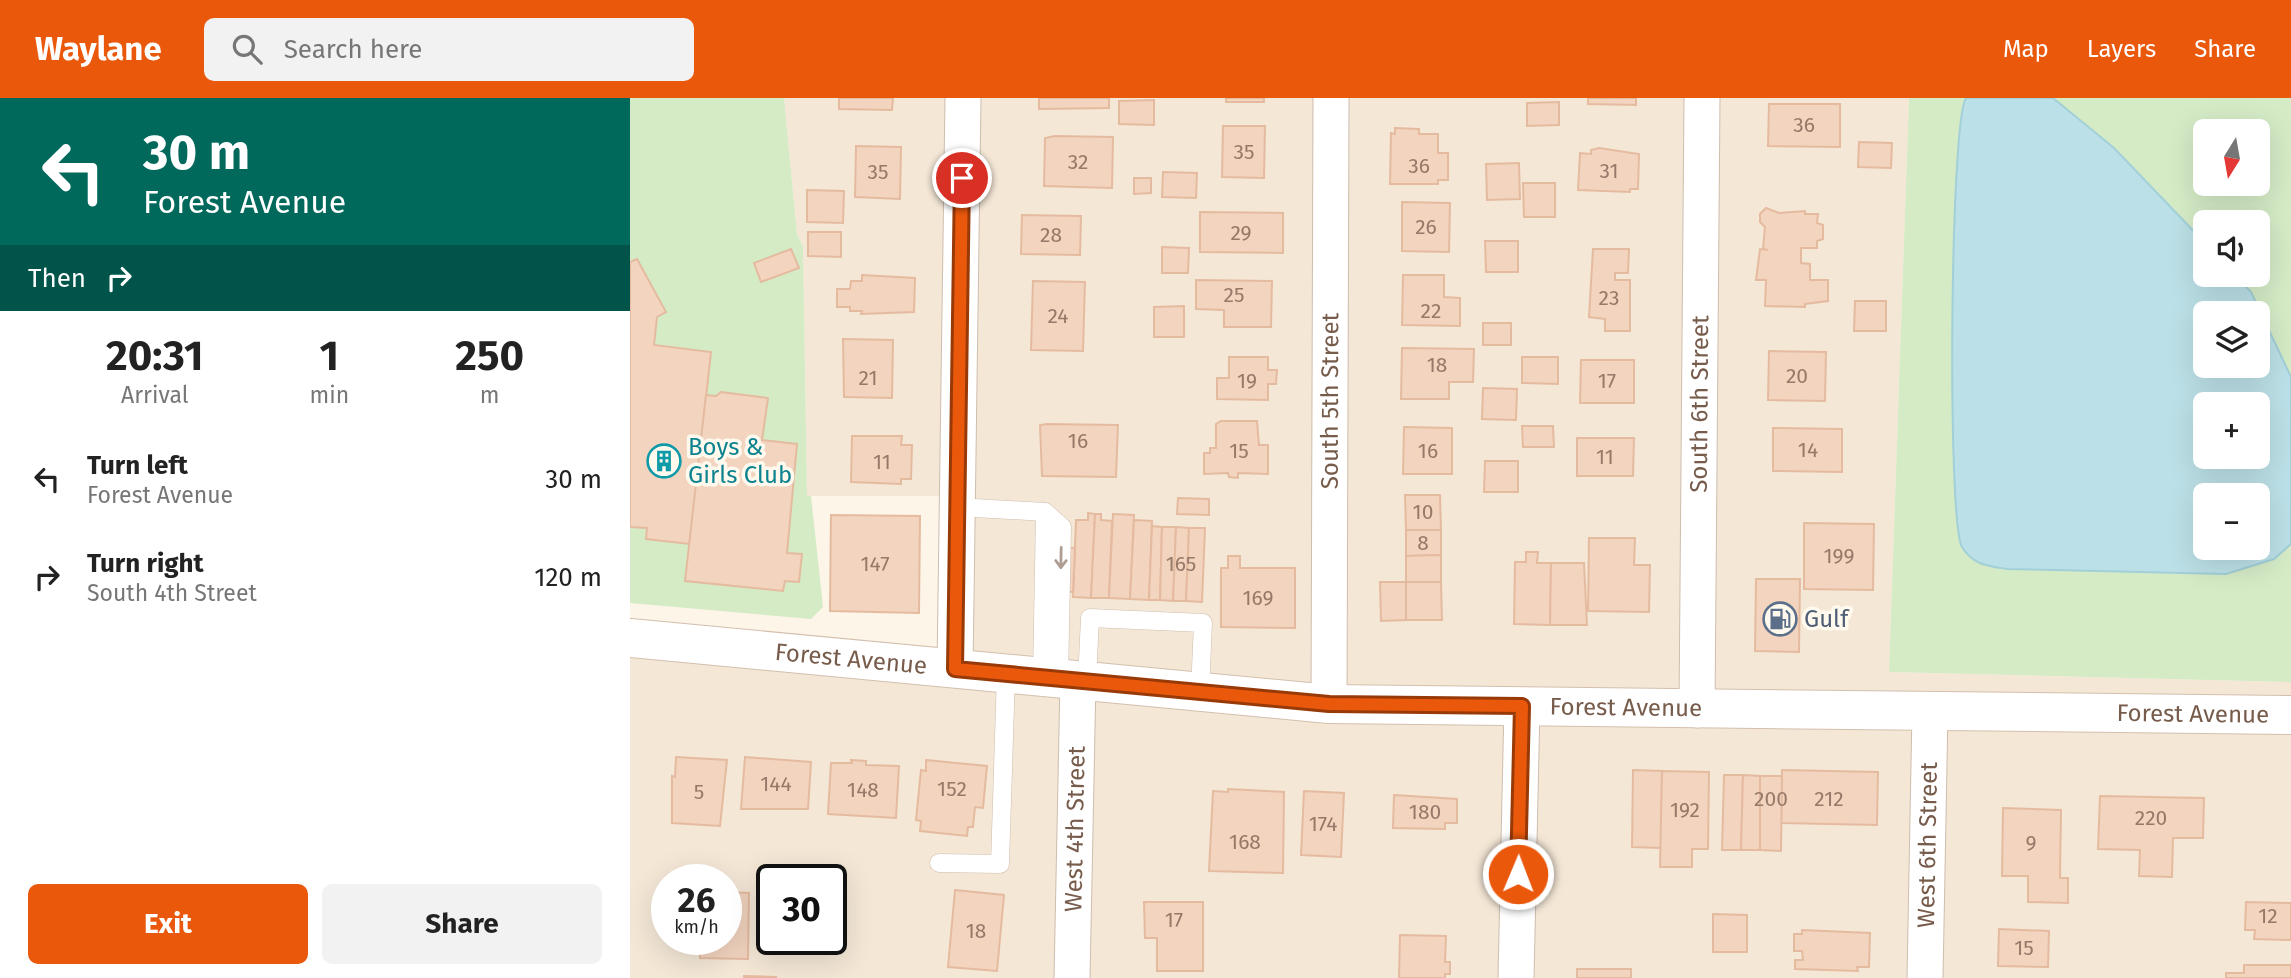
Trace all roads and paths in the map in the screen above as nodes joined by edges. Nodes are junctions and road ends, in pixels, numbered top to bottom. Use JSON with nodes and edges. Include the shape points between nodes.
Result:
{"nodes":[{"id":1,"x":963,"y":98,"type":"edge"},
{"id":2,"x":1331,"y":98,"type":"edge"},
{"id":3,"x":1702,"y":98,"type":"edge"},
{"id":4,"x":957,"y":507,"type":"junction"},
{"id":5,"x":630,"y":638,"type":"edge"},
{"id":6,"x":955,"y":669,"type":"junction"},
{"id":7,"x":1055,"y":678,"type":"junction"},
{"id":8,"x":1200,"y":692,"type":"junction"},
{"id":9,"x":1329,"y":704,"type":"junction"},
{"id":10,"x":1522,"y":706,"type":"junction"},
{"id":11,"x":1697,"y":710,"type":"junction"},
{"id":12,"x":1930,"y":711,"type":"junction"},
{"id":13,"x":2291,"y":715,"type":"edge"},
{"id":14,"x":939,"y":863,"type":"dead end"},
{"id":15,"x":1072,"y":978,"type":"edge"},
{"id":16,"x":1516,"y":978,"type":"edge"},
{"id":17,"x":1925,"y":978,"type":"edge"}],
"edges":[{"from":1,"to":4,"type":"street"},
{"from":2,"to":9,"type":"street","name":"South 5th Street"},
{"from":3,"to":11,"type":"street","name":"South 6th Street"},
{"from":4,"to":6,"type":"street"},
{"from":4,"to":7,"type":"lane","one_way":true,"via":[[1045,512],[1062,527]]},
{"from":5,"to":6,"type":"main road","name":"Forest Avenue"},
{"from":6,"to":7,"type":"main road","name":"Forest Avenue"},
{"from":7,"to":8,"type":"main road","name":"Forest Avenue"},
{"from":7,"to":8,"type":"lane","via":[[1090,618],[1203,623]]},
{"from":7,"to":14,"type":"lane","via":[[1000,864]]},
{"from":7,"to":15,"type":"street","name":"West 4th Street"},
{"from":8,"to":9,"type":"main road","name":"Forest Avenue"},
{"from":9,"to":10,"type":"main road","name":"Forest Avenue"},
{"from":10,"to":11,"type":"main road","name":"Forest Avenue"},
{"from":10,"to":16,"type":"street"},
{"from":11,"to":12,"type":"main road","name":"Forest Avenue"},
{"from":12,"to":13,"type":"main road","name":"Forest Avenue"},
{"from":12,"to":17,"type":"street","name":"West 6th Street"}]}
